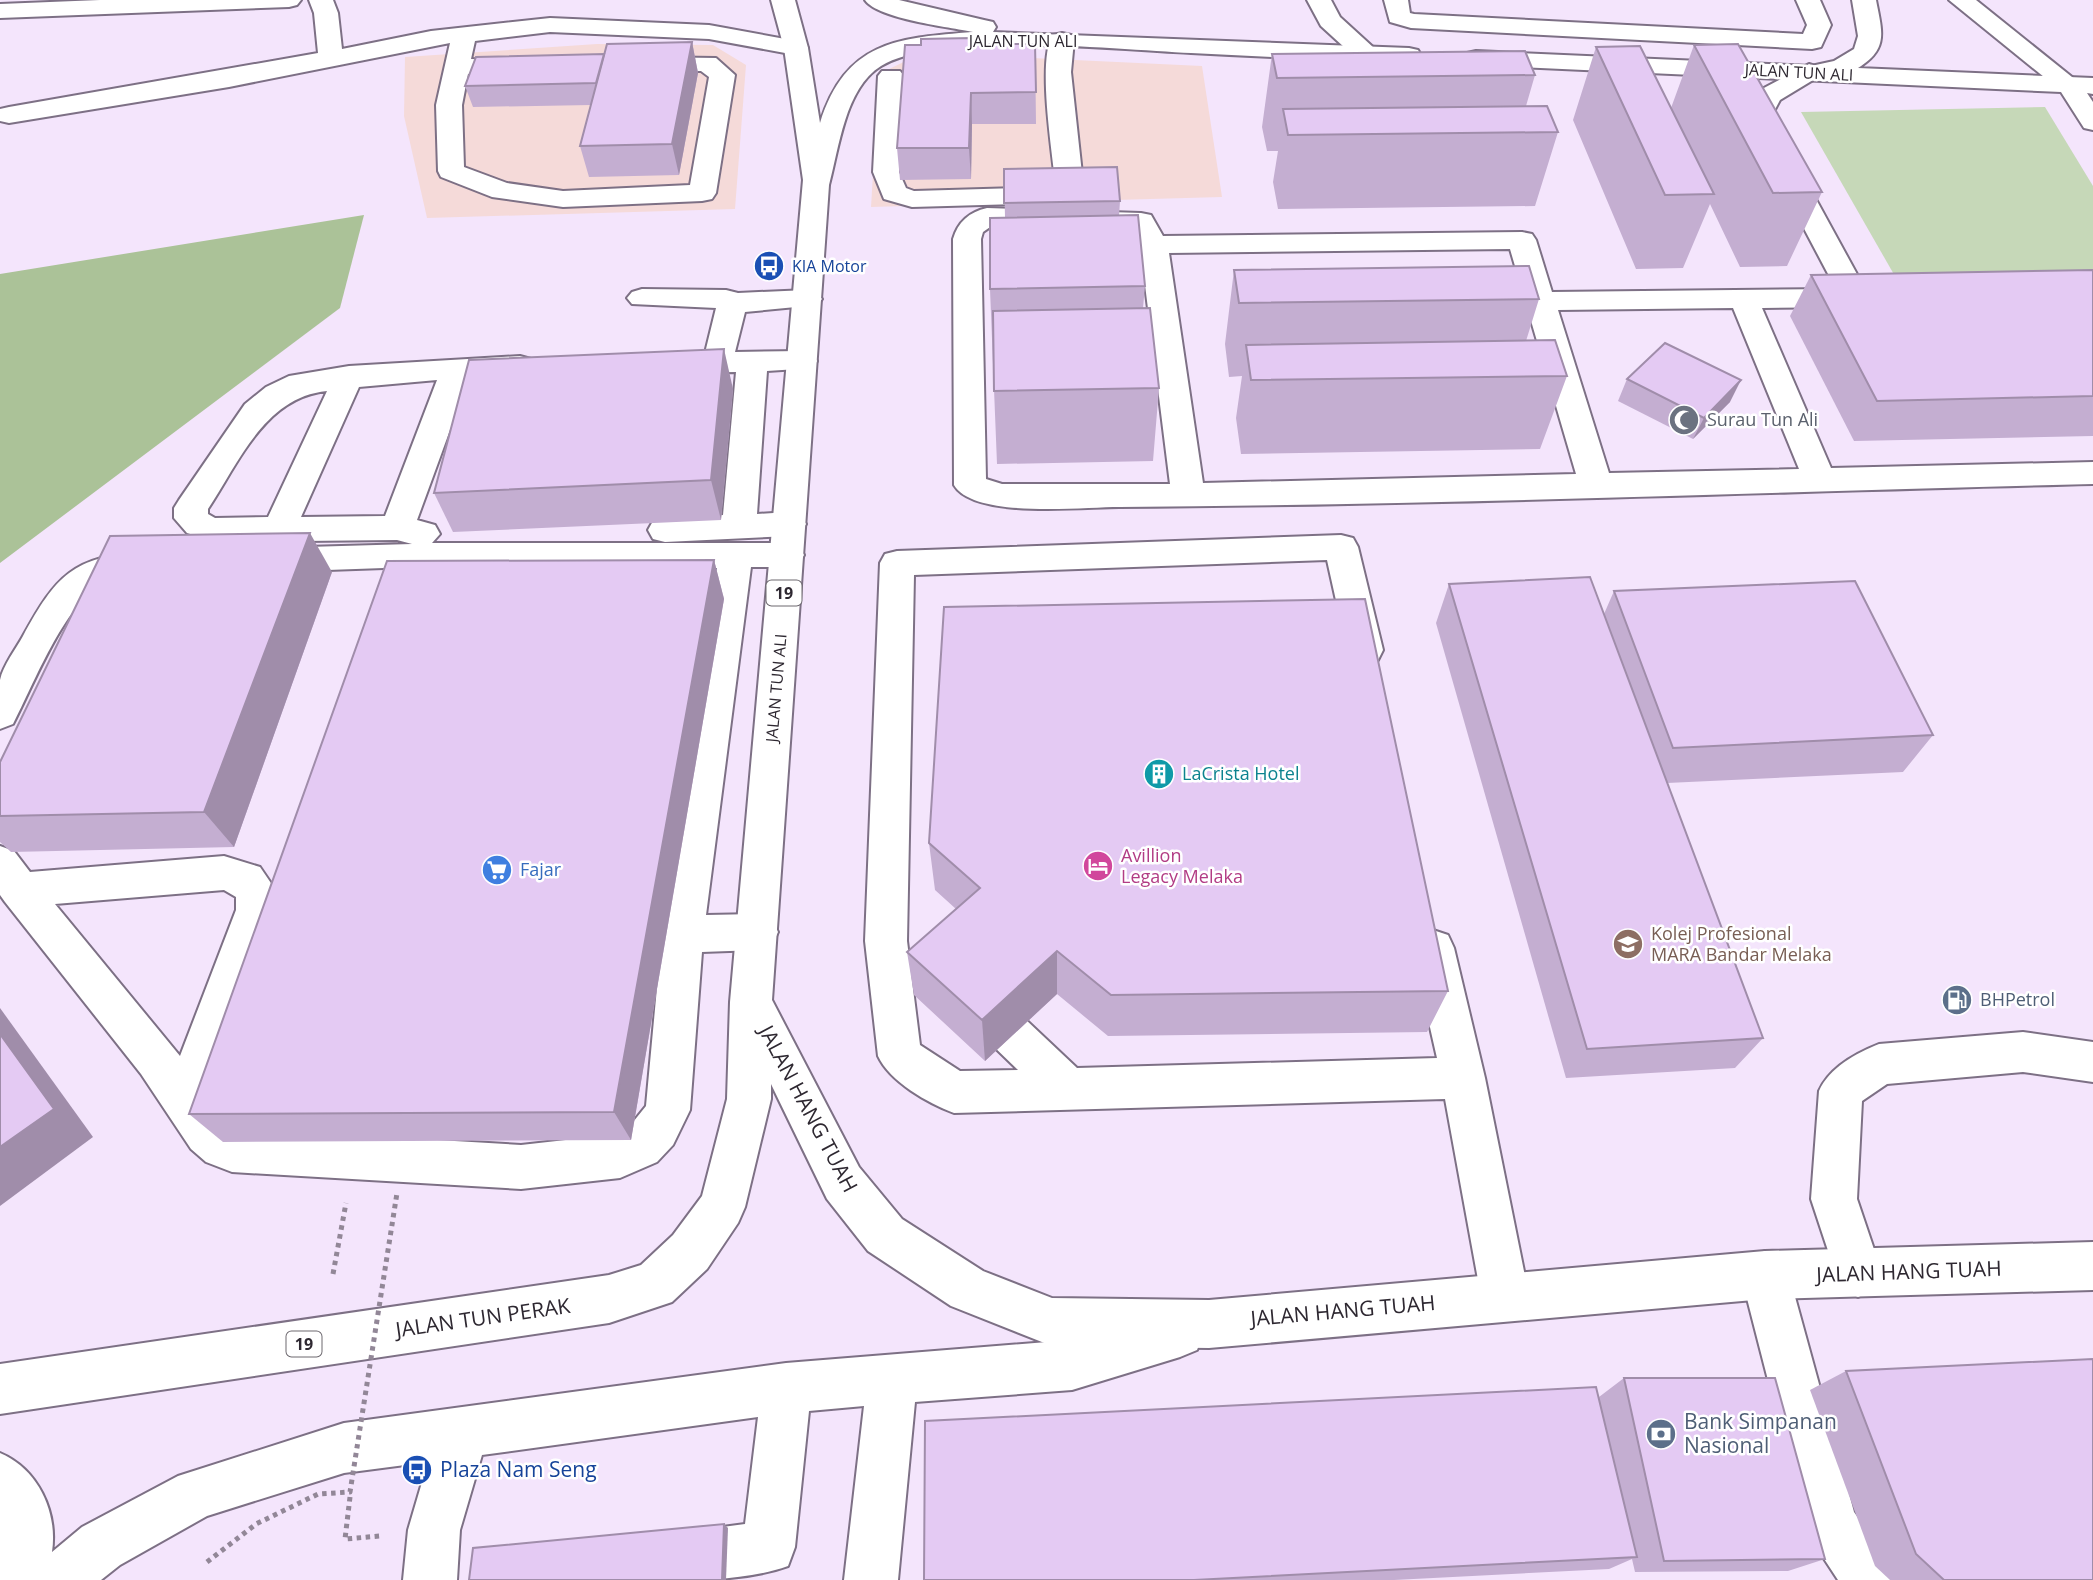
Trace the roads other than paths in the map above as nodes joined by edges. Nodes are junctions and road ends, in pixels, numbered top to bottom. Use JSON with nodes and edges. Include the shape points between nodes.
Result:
{"nodes":[{"id":1,"x":289,"y":0,"type":"edge"},
{"id":2,"x":321,"y":0,"type":"edge"},
{"id":3,"x":783,"y":0,"type":"edge"},
{"id":4,"x":877,"y":0,"type":"edge"},
{"id":5,"x":1319,"y":0,"type":"edge"},
{"id":6,"x":1396,"y":0,"type":"edge"},
{"id":7,"x":1515,"y":0,"type":"edge"},
{"id":8,"x":1808,"y":0,"type":"edge"},
{"id":9,"x":1864,"y":0,"type":"edge"},
{"id":10,"x":1961,"y":0,"type":"edge"},
{"id":11,"x":0,"y":11,"type":"edge"},
{"id":12,"x":1519,"y":26,"type":"junction"},
{"id":13,"x":464,"y":35,"type":"junction"},
{"id":14,"x":1051,"y":40,"type":"junction"},
{"id":15,"x":796,"y":48,"type":"junction"},
{"id":16,"x":1365,"y":53,"type":"junction"},
{"id":17,"x":331,"y":58,"type":"junction"},
{"id":18,"x":624,"y":64,"type":"edge"},
{"id":19,"x":554,"y":65,"type":"edge"},
{"id":20,"x":457,"y":67,"type":"junction"},
{"id":21,"x":1809,"y":72,"type":"junction"},
{"id":22,"x":891,"y":76,"type":"dead end"},
{"id":23,"x":2081,"y":85,"type":"edge"},
{"id":24,"x":9,"y":115,"type":"dead end"},
{"id":25,"x":2093,"y":122,"type":"edge"},
{"id":26,"x":815,"y":185,"type":"junction"},
{"id":27,"x":1154,"y":245,"type":"junction"},
{"id":28,"x":642,"y":298,"type":"dead end"},
{"id":29,"x":1743,"y":298,"type":"junction"},
{"id":30,"x":807,"y":299,"type":"junction"},
{"id":31,"x":1541,"y":300,"type":"junction"},
{"id":32,"x":732,"y":303,"type":"junction"},
{"id":33,"x":802,"y":361,"type":"junction"},
{"id":34,"x":718,"y":362,"type":"junction"},
{"id":35,"x":752,"y":362,"type":"junction"},
{"id":36,"x":649,"y":363,"type":"edge"},
{"id":37,"x":553,"y":365,"type":"edge"},
{"id":38,"x":457,"y":368,"type":"junction"},
{"id":39,"x":348,"y":376,"type":"junction"},
{"id":40,"x":2093,"y":473,"type":"edge"},
{"id":41,"x":1821,"y":480,"type":"junction"},
{"id":42,"x":1596,"y":485,"type":"junction"},
{"id":43,"x":1188,"y":495,"type":"junction"},
{"id":44,"x":278,"y":531,"type":"junction"},
{"id":45,"x":737,"y":540,"type":"junction"},
{"id":46,"x":788,"y":540,"type":"junction"},
{"id":47,"x":391,"y":542,"type":"junction"},
{"id":48,"x":231,"y":562,"type":"edge"},
{"id":49,"x":176,"y":564,"type":"edge"},
{"id":50,"x":1372,"y":683,"type":"edge"},
{"id":51,"x":0,"y":714,"type":"edge"},
{"id":52,"x":9,"y":876,"type":"edge"},
{"id":53,"x":1425,"y":914,"type":"edge"},
{"id":54,"x":757,"y":932,"type":"junction"},
{"id":55,"x":683,"y":934,"type":"junction"},
{"id":56,"x":886,"y":941,"type":"junction"},
{"id":57,"x":751,"y":1002,"type":"junction"},
{"id":58,"x":2093,"y":1062,"type":"edge"},
{"id":59,"x":1463,"y":1078,"type":"junction"},
{"id":60,"x":1066,"y":1087,"type":"junction"},
{"id":61,"x":186,"y":1099,"type":"junction"},
{"id":62,"x":2093,"y":1266,"type":"edge"},
{"id":63,"x":1858,"y":1273,"type":"junction"},
{"id":64,"x":1765,"y":1276,"type":"junction"},
{"id":65,"x":1505,"y":1296,"type":"junction"},
{"id":66,"x":1209,"y":1324,"type":"junction"},
{"id":67,"x":892,"y":1381,"type":"junction"},
{"id":68,"x":786,"y":1388,"type":"junction"},
{"id":69,"x":0,"y":1390,"type":"edge"},
{"id":70,"x":463,"y":1431,"type":"junction"},
{"id":71,"x":0,"y":1479,"type":"edge"},
{"id":72,"x":636,"y":1564,"type":"edge"},
{"id":73,"x":13,"y":1580,"type":"edge"},
{"id":74,"x":60,"y":1580,"type":"edge"},
{"id":75,"x":430,"y":1580,"type":"edge"},
{"id":76,"x":871,"y":1580,"type":"edge"},
{"id":77,"x":1869,"y":1580,"type":"edge"}],
"edges":[{"from":1,"to":11,"type":"main road"},
{"from":2,"to":17,"type":"main road"},
{"from":3,"to":15,"type":"main road","number":"19"},
{"from":4,"to":14,"type":"main road","via":[[907,11]]},
{"from":5,"to":16,"type":"main road","via":[[1322,12]]},
{"from":6,"to":12,"type":"main road","via":[[1399,17],[1411,21]]},
{"from":7,"to":12,"type":"main road"},
{"from":8,"to":12,"type":"main road","via":[[1819,25],[1812,42]]},
{"from":9,"to":21,"type":"main road","via":[[1870,36],[1865,53],[1841,67]]},
{"from":10,"to":23,"type":"main road"},
{"from":13,"to":15,"type":"main road","via":[[564,26],[709,32]]},
{"from":13,"to":17,"type":"main road"},
{"from":13,"to":20,"type":"main road"},
{"from":14,"to":16,"type":"main road","name":"JALAN TUN ALI"},
{"from":14,"to":22,"type":"main road","via":[[1069,183],[1056,195],[912,199],[894,193],[886,172]]},
{"from":14,"to":26,"type":"main road","name":"JALAN TUN ALI","number":"19","via":[[911,45],[872,61],[853,78],[844,95]]},
{"from":15,"to":26,"type":"main road","number":"19"},
{"from":16,"to":21,"type":"main road","name":"JALAN TUN ALI"},
{"from":17,"to":24,"type":"main road"},
{"from":18,"to":20,"type":"main road","via":[[707,63],[722,75],[702,193],[563,199],[502,191],[450,171],[449,105]]},
{"from":19,"to":20,"type":"main road"},
{"from":21,"to":23,"type":"main road","name":"JALAN TUN ALI"},
{"from":21,"to":29,"type":"main road","via":[[1772,92],[1761,102],[1758,117],[1869,298]]},
{"from":23,"to":25,"type":"main road"},
{"from":26,"to":30,"type":"main road","name":"JALAN TUN ALI","number":"19"},
{"from":27,"to":31,"type":"main road","via":[[1522,240]]},
{"from":27,"to":43,"type":"main road"},
{"from":27,"to":43,"type":"main road","via":[[1141,220],[987,216],[970,228],[970,485],[999,496]]},
{"from":28,"to":32,"type":"main road","via":[[726,299]]},
{"from":29,"to":31,"type":"main road"},
{"from":29,"to":41,"type":"main road"},
{"from":30,"to":32,"type":"main road"},
{"from":30,"to":33,"type":"main road","name":"JALAN TUN ALI","number":"19"},
{"from":31,"to":42,"type":"main road"},
{"from":32,"to":34,"type":"main road"},
{"from":33,"to":35,"type":"main road"},
{"from":33,"to":46,"type":"main road","name":"JALAN TUN ALI","number":"19"},
{"from":34,"to":35,"type":"main road"},
{"from":34,"to":36,"type":"main road"},
{"from":35,"to":45,"type":"main road"},
{"from":37,"to":38,"type":"main road"},
{"from":38,"to":39,"type":"main road"},
{"from":38,"to":47,"type":"main road"},
{"from":39,"to":44,"type":"main road"},
{"from":39,"to":44,"type":"main road","via":[[300,383],[256,411],[191,508],[191,518],[215,530]]},
{"from":40,"to":41,"type":"main road"},
{"from":41,"to":42,"type":"main road"},
{"from":42,"to":43,"type":"main road"},
{"from":44,"to":47,"type":"main road"},
{"from":45,"to":46,"type":"main road"},
{"from":45,"to":47,"type":"main road"},
{"from":45,"to":55,"type":"main road"},
{"from":46,"to":54,"type":"main road","name":"JALAN TUN ALI","number":"19"},
{"from":47,"to":48,"type":"main road"},
{"from":49,"to":51,"type":"main road","via":[[120,566],[89,574],[66,594]]},
{"from":50,"to":56,"type":"main road","via":[[1341,547],[897,563]]},
{"from":52,"to":61,"type":"main road"},
{"from":52,"to":61,"type":"main road","via":[[224,873],[246,879],[257,892],[257,910]]},
{"from":53,"to":59,"type":"main road"},
{"from":54,"to":55,"type":"main road"},
{"from":54,"to":57,"type":"main road","name":"JALAN TUN ALI","number":"19"},
{"from":55,"to":61,"type":"main road","via":[[668,1110],[641,1146],[620,1156],[521,1167],[232,1150],[210,1139]]},
{"from":56,"to":60,"type":"main road","via":[[920,948]]},
{"from":56,"to":60,"type":"main road","via":[[900,1056],[954,1092]]},
{"from":57,"to":66,"type":"main road","name":"JALAN HANG TUAH","via":[[843,1183],[885,1235],[968,1289],[1052,1322]]},
{"from":57,"to":69,"type":"main road","name":"JALAN TUN PERAK","number":"19","via":[[749,1099],[722,1207],[690,1252],[655,1285],[609,1299]]},
{"from":58,"to":63,"type":"main road","via":[[2023,1052],[1879,1064],[1841,1091],[1834,1199]]},
{"from":59,"to":60,"type":"main road"},
{"from":59,"to":65,"type":"main road"},
{"from":62,"to":63,"type":"main road","name":"JALAN HANG TUAH"},
{"from":63,"to":64,"type":"main road","name":"JALAN HANG TUAH"},
{"from":64,"to":65,"type":"main road","name":"JALAN HANG TUAH"},
{"from":64,"to":77,"type":"main road","via":[[1831,1524]]},
{"from":65,"to":66,"type":"main road","name":"JALAN HANG TUAH"},
{"from":66,"to":67,"type":"main road","via":[[1072,1364]]},
{"from":67,"to":68,"type":"main road"},
{"from":67,"to":76,"type":"main road"},
{"from":68,"to":70,"type":"main road"},
{"from":68,"to":72,"type":"main road","via":[[769,1547]]},
{"from":70,"to":74,"type":"main road","via":[[344,1448],[196,1494],[101,1546]]},
{"from":70,"to":75,"type":"main road","via":[[434,1530]]},
{"from":71,"to":73,"type":"main road","via":[[13,1489],[30,1529]]}]}
